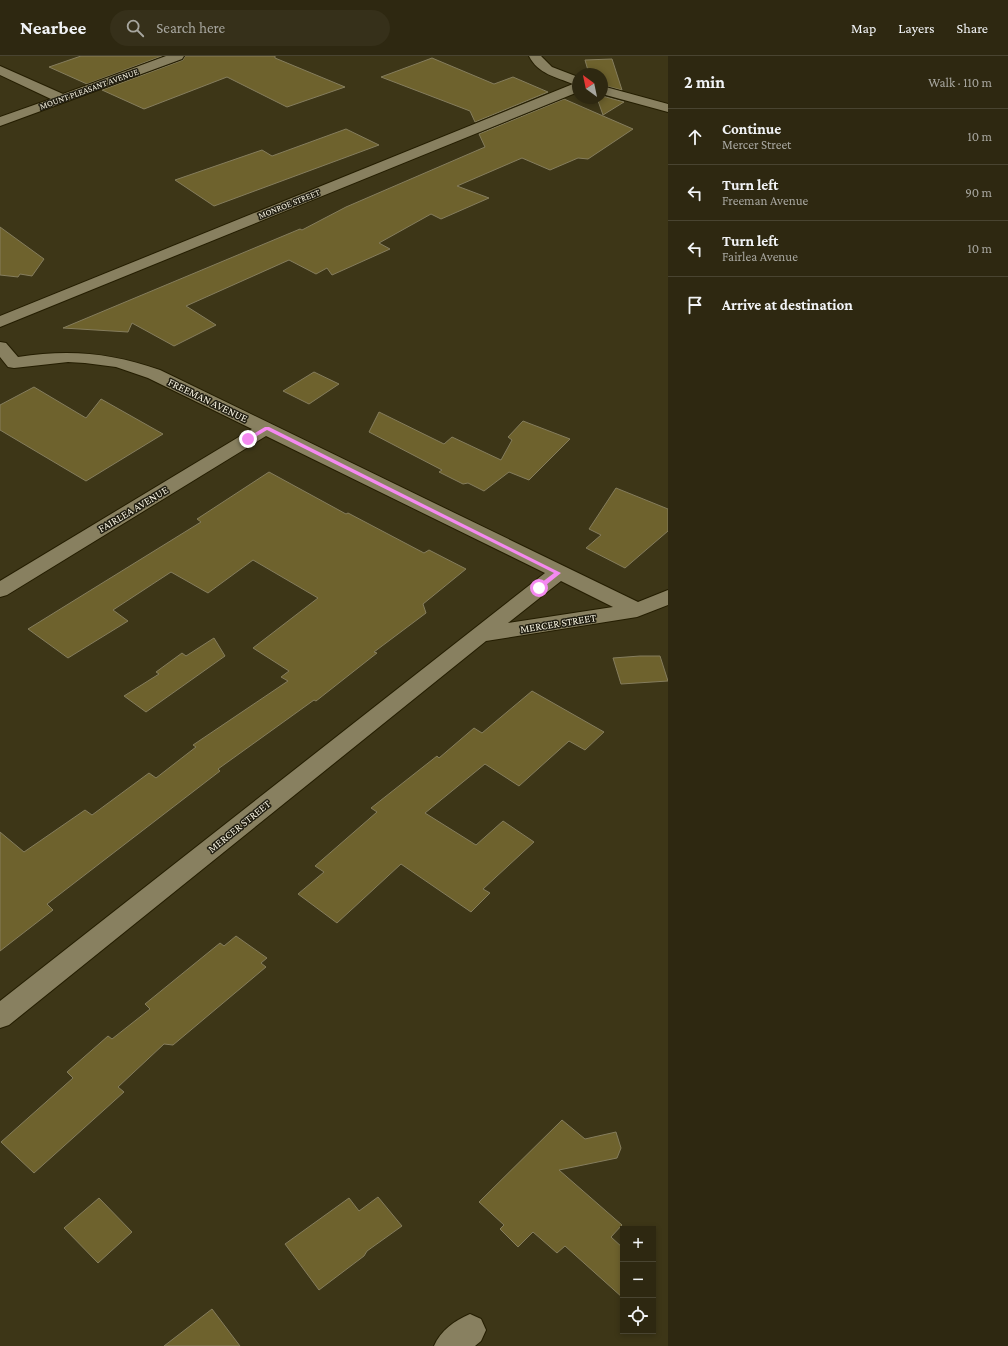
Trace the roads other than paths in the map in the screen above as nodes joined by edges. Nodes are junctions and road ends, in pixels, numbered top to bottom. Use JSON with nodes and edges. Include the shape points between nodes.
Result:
{"nodes":[{"id":1,"x":178,"y":56,"type":"edge"},
{"id":2,"x":535,"y":56,"type":"edge"},
{"id":3,"x":0,"y":70,"type":"edge"},
{"id":4,"x":572,"y":79,"type":"edge"},
{"id":5,"x":572,"y":89,"type":"edge"},
{"id":6,"x":608,"y":92,"type":"edge"},
{"id":7,"x":62,"y":99,"type":"junction"},
{"id":8,"x":668,"y":108,"type":"edge"},
{"id":9,"x":0,"y":122,"type":"edge"},
{"id":10,"x":0,"y":322,"type":"edge"},
{"id":11,"x":0,"y":347,"type":"edge"},
{"id":12,"x":7,"y":365,"type":"edge"},
{"id":13,"x":267,"y":428,"type":"junction"},
{"id":14,"x":558,"y":573,"type":"junction"},
{"id":15,"x":0,"y":590,"type":"edge"},
{"id":16,"x":668,"y":597,"type":"edge"},
{"id":17,"x":637,"y":610,"type":"junction"},
{"id":18,"x":479,"y":636,"type":"junction"},
{"id":19,"x":0,"y":1017,"type":"edge"}],
"edges":[{"from":1,"to":7,"type":"street","name":"MOUNT PLEASANT AVENUE"},
{"from":2,"to":4,"type":"street","via":[[546,68]]},
{"from":3,"to":7,"type":"street"},
{"from":5,"to":10,"type":"street","name":"MONROE STREET"},
{"from":6,"to":8,"type":"street"},
{"from":7,"to":9,"type":"street","name":"MOUNT PLEASANT AVENUE"},
{"from":11,"to":12,"type":"street","name":"FREEMAN AVENUE"},
{"from":12,"to":13,"type":"street","name":"FREEMAN AVENUE","via":[[37,359],[82,357],[129,364]]},
{"from":13,"to":14,"type":"street","name":"FREEMAN AVENUE"},
{"from":13,"to":15,"type":"street","name":"FAIRLEA AVENUE"},
{"from":14,"to":17,"type":"street","name":"FREEMAN AVENUE"},
{"from":14,"to":18,"type":"street","name":"MERCER STREET"},
{"from":16,"to":17,"type":"street"},
{"from":17,"to":18,"type":"street","name":"MERCER STREET"},
{"from":18,"to":19,"type":"street","name":"MERCER STREET"}]}
